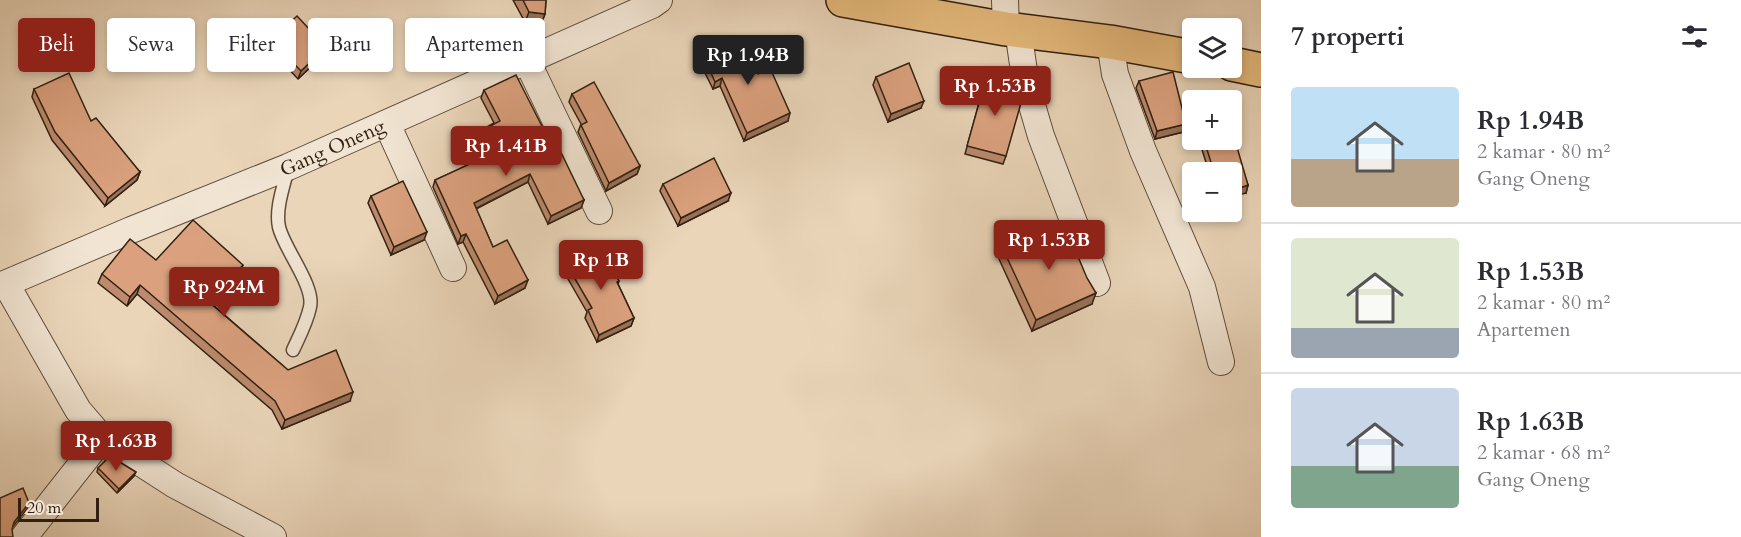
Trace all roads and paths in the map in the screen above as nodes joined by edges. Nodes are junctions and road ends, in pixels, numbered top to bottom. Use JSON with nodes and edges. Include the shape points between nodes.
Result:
{"nodes":[{"id":1,"x":659,"y":0,"type":"edge"},
{"id":2,"x":843,"y":0,"type":"edge"},
{"id":3,"x":1010,"y":20,"type":"edge"},
{"id":4,"x":1110,"y":42,"type":"junction"},
{"id":5,"x":545,"y":53,"type":"edge"},
{"id":6,"x":1182,"y":55,"type":"edge"},
{"id":7,"x":1242,"y":66,"type":"edge"},
{"id":8,"x":1261,"y":70,"type":"edge"},
{"id":9,"x":503,"y":72,"type":"edge"},
{"id":10,"x":532,"y":72,"type":"edge"},
{"id":11,"x":387,"y":124,"type":"junction"},
{"id":12,"x":288,"y":167,"type":"junction"},
{"id":13,"x":599,"y":211,"type":"dead end"},
{"id":14,"x":453,"y":268,"type":"dead end"},
{"id":15,"x":1097,"y":283,"type":"dead end"},
{"id":16,"x":3,"y":285,"type":"edge"},
{"id":17,"x":293,"y":350,"type":"dead end"},
{"id":18,"x":1221,"y":362,"type":"dead end"},
{"id":19,"x":102,"y":438,"type":"junction"},
{"id":20,"x":24,"y":537,"type":"edge"},
{"id":21,"x":273,"y":537,"type":"edge"}],
"edges":[{"from":1,"to":5,"type":"street","name":"Gang Oneng"},
{"from":2,"to":3,"type":"highway"},
{"from":3,"to":4,"type":"highway"},
{"from":3,"to":15,"type":"street","via":[[1041,136]]},
{"from":4,"to":6,"type":"highway"},
{"from":4,"to":18,"type":"street","via":[[1115,74],[1143,151],[1202,287]]},
{"from":7,"to":8,"type":"highway"},
{"from":9,"to":11,"type":"street","name":"Gang Oneng"},
{"from":10,"to":13,"type":"street"},
{"from":11,"to":12,"type":"street","name":"Gang Oneng"},
{"from":11,"to":14,"type":"street"},
{"from":12,"to":16,"type":"street","name":"Gang Oneng"},
{"from":12,"to":17,"type":"lane","via":[[279,225],[304,279],[311,305]]},
{"from":16,"to":19,"type":"street","via":[[78,410]]},
{"from":19,"to":20,"type":"street"},
{"from":19,"to":21,"type":"street","via":[[175,484]]}]}
